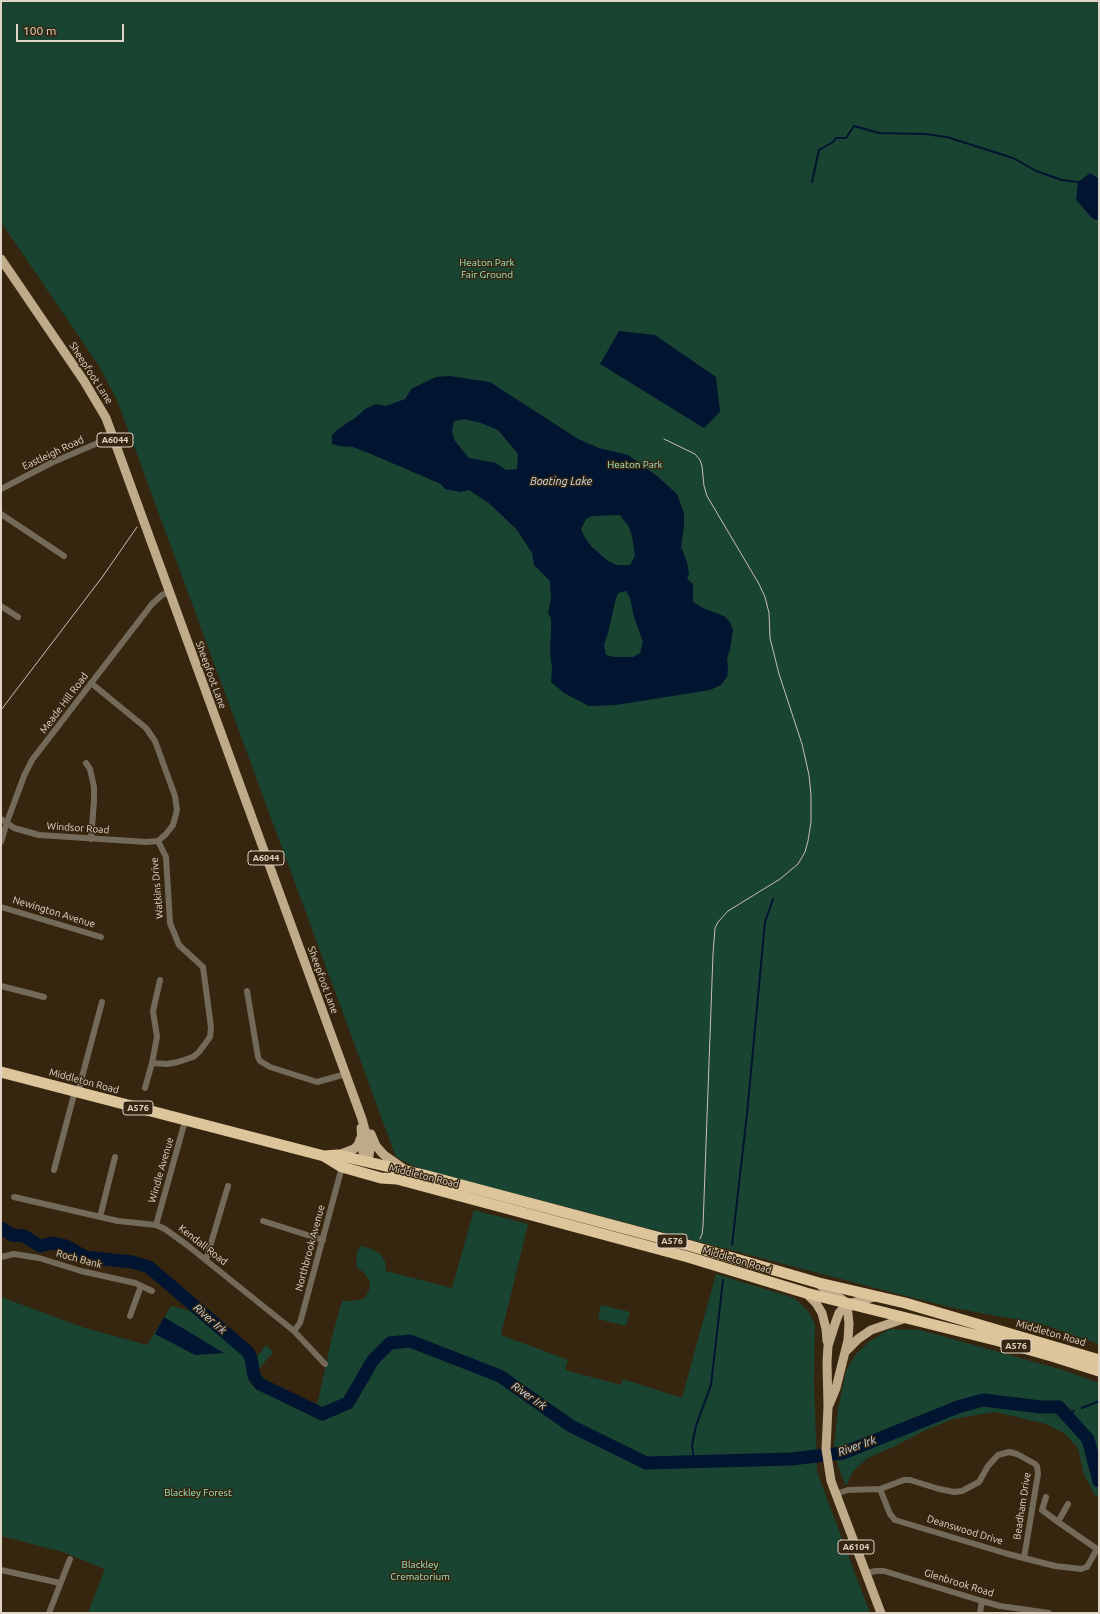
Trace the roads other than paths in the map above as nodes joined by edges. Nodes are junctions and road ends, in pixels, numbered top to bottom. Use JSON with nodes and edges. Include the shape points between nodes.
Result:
{"nodes":[{"id":1,"x":1,"y":259,"type":"edge"},
{"id":2,"x":114,"y":436,"type":"junction"},
{"id":3,"x":1,"y":489,"type":"edge"},
{"id":4,"x":1,"y":514,"type":"edge"},
{"id":5,"x":64,"y":556,"type":"dead end"},
{"id":6,"x":169,"y":592,"type":"junction"},
{"id":7,"x":1,"y":606,"type":"edge"},
{"id":8,"x":18,"y":617,"type":"dead end"},
{"id":9,"x":91,"y":683,"type":"junction"},
{"id":10,"x":86,"y":763,"type":"dead end"},
{"id":11,"x":4,"y":820,"type":"edge"},
{"id":12,"x":91,"y":839,"type":"junction"},
{"id":13,"x":158,"y":841,"type":"junction"},
{"id":14,"x":1,"y":842,"type":"edge"},
{"id":15,"x":1,"y":907,"type":"edge"},
{"id":16,"x":102,"y":937,"type":"dead end"},
{"id":17,"x":160,"y":980,"type":"dead end"},
{"id":18,"x":1,"y":986,"type":"edge"},
{"id":19,"x":247,"y":992,"type":"dead end"},
{"id":20,"x":44,"y":997,"type":"dead end"},
{"id":21,"x":102,"y":1002,"type":"dead end"},
{"id":22,"x":152,"y":1063,"type":"junction"},
{"id":23,"x":1,"y":1072,"type":"edge"},
{"id":24,"x":346,"y":1074,"type":"junction"},
{"id":25,"x":145,"y":1088,"type":"dead end"},
{"id":26,"x":76,"y":1092,"type":"junction"},
{"id":27,"x":362,"y":1119,"type":"junction"},
{"id":28,"x":186,"y":1121,"type":"junction"},
{"id":29,"x":362,"y":1135,"type":"junction"},
{"id":30,"x":338,"y":1155,"type":"junction"},
{"id":31,"x":324,"y":1156,"type":"junction"},
{"id":32,"x":115,"y":1157,"type":"dead end"},
{"id":33,"x":366,"y":1161,"type":"junction"},
{"id":34,"x":347,"y":1168,"type":"junction"},
{"id":35,"x":54,"y":1170,"type":"dead end"},
{"id":36,"x":408,"y":1171,"type":"junction"},
{"id":37,"x":397,"y":1179,"type":"junction"},
{"id":38,"x":228,"y":1186,"type":"dead end"},
{"id":39,"x":467,"y":1187,"type":"junction"},
{"id":40,"x":14,"y":1197,"type":"dead end"},
{"id":41,"x":475,"y":1201,"type":"junction"},
{"id":42,"x":100,"y":1217,"type":"junction"},
{"id":43,"x":263,"y":1221,"type":"dead end"},
{"id":44,"x":156,"y":1225,"type":"junction"},
{"id":45,"x":323,"y":1240,"type":"junction"},
{"id":46,"x":1,"y":1257,"type":"edge"},
{"id":47,"x":206,"y":1260,"type":"junction"},
{"id":48,"x":819,"y":1283,"type":"junction"},
{"id":49,"x":141,"y":1286,"type":"junction"},
{"id":50,"x":152,"y":1291,"type":"dead end"},
{"id":51,"x":806,"y":1293,"type":"junction"},
{"id":52,"x":877,"y":1296,"type":"junction"},
{"id":53,"x":847,"y":1304,"type":"junction"},
{"id":54,"x":130,"y":1316,"type":"dead end"},
{"id":55,"x":908,"y":1318,"type":"junction"},
{"id":56,"x":294,"y":1332,"type":"junction"},
{"id":57,"x":828,"y":1346,"type":"junction"},
{"id":58,"x":846,"y":1352,"type":"junction"},
{"id":59,"x":1099,"y":1360,"type":"edge"},
{"id":60,"x":326,"y":1364,"type":"dead end"},
{"id":61,"x":1099,"y":1371,"type":"edge"},
{"id":62,"x":828,"y":1407,"type":"junction"},
{"id":63,"x":880,"y":1489,"type":"junction"},
{"id":64,"x":836,"y":1494,"type":"junction"},
{"id":65,"x":1046,"y":1497,"type":"dead end"},
{"id":66,"x":1068,"y":1504,"type":"dead end"},
{"id":67,"x":1058,"y":1522,"type":"junction"},
{"id":68,"x":1098,"y":1549,"type":"edge"},
{"id":69,"x":1024,"y":1558,"type":"junction"},
{"id":70,"x":70,"y":1559,"type":"dead end"},
{"id":71,"x":1,"y":1570,"type":"edge"},
{"id":72,"x":866,"y":1573,"type":"junction"},
{"id":73,"x":60,"y":1583,"type":"junction"},
{"id":74,"x":982,"y":1601,"type":"junction"},
{"id":75,"x":49,"y":1613,"type":"edge"},
{"id":76,"x":881,"y":1613,"type":"edge"},
{"id":77,"x":980,"y":1613,"type":"edge"},
{"id":78,"x":1049,"y":1613,"type":"edge"}],
"edges":[{"from":1,"to":2,"type":"main road","name":"Sheepfoot Lane","number":"A6044","via":[[101,407]]},
{"from":2,"to":3,"type":"street","name":"Eastleigh Road","via":[[51,463]]},
{"from":2,"to":6,"type":"main road","name":"Sheepfoot Lane","number":"A6044"},
{"from":4,"to":5,"type":"street"},
{"from":6,"to":9,"type":"street","name":"Meade Hill Road","via":[[152,604]]},
{"from":6,"to":24,"type":"main road","name":"Sheepfoot Lane","number":"A6044"},
{"from":7,"to":8,"type":"street"},
{"from":9,"to":11,"type":"street","name":"Meade Hill Road","via":[[32,760]]},
{"from":9,"to":13,"type":"street","via":[[146,728],[156,741],[175,796],[177,810],[173,825]]},
{"from":10,"to":12,"type":"street","via":[[94,787]]},
{"from":11,"to":12,"type":"street","name":"Windsor Road","via":[[14,828],[39,835]]},
{"from":11,"to":14,"type":"street","name":"Meade Hill Road"},
{"from":12,"to":13,"type":"street","name":"Windsor Road"},
{"from":13,"to":22,"type":"street","name":"Watkins Drive","via":[[166,857],[170,923],[179,945],[203,967],[211,1027],[210,1037],[205,1046],[193,1057],[167,1064]]},
{"from":15,"to":16,"type":"street","name":"Newington Avenue"},
{"from":17,"to":22,"type":"street","via":[[153,1011],[157,1036]]},
{"from":18,"to":20,"type":"street"},
{"from":19,"to":24,"type":"street","via":[[260,1061],[270,1067],[317,1082]]},
{"from":21,"to":26,"type":"street"},
{"from":22,"to":25,"type":"street"},
{"from":23,"to":26,"type":"highway","name":"Middleton Road","number":"A576"},
{"from":24,"to":27,"type":"main road","name":"Sheepfoot Lane","number":"A6044"},
{"from":26,"to":28,"type":"highway","name":"Middleton Road","number":"A576"},
{"from":26,"to":35,"type":"street"},
{"from":27,"to":29,"type":"main road","name":"Sheepfoot Lane","number":"A6044"},
{"from":27,"to":33,"type":"main road","name":"Sheepfoot Lane","number":"A6044","via":[[370,1148]]},
{"from":27,"to":36,"type":"main road","name":"Sheepfoot Lane","number":"A6044","via":[[378,1149]]},
{"from":28,"to":31,"type":"highway","name":"Middleton Road","number":"A576"},
{"from":28,"to":44,"type":"street","name":"Windle Avenue"},
{"from":29,"to":30,"type":"main road","via":[[354,1149]]},
{"from":29,"to":33,"type":"main road","name":"Sheepfoot Lane","number":"A6044","via":[[362,1152]]},
{"from":30,"to":31,"type":"highway","name":"Middleton Road","number":"A576"},
{"from":30,"to":33,"type":"highway","name":"Middleton Road","number":"A576"},
{"from":31,"to":34,"type":"highway","name":"Middleton Road","number":"A576"},
{"from":32,"to":42,"type":"street"},
{"from":33,"to":34,"type":"highway"},
{"from":33,"to":36,"type":"highway","name":"Middleton Road","number":"A576"},
{"from":33,"to":37,"type":"highway","number":"A576","via":[[371,1168],[388,1173]]},
{"from":34,"to":37,"type":"highway","name":"Middleton Road","number":"A576","via":[[381,1178]]},
{"from":34,"to":45,"type":"street","name":"Northbrook Avenue"},
{"from":36,"to":39,"type":"highway","name":"Middleton Road","number":"A576"},
{"from":37,"to":41,"type":"highway","name":"Middleton Road","number":"A576"},
{"from":38,"to":47,"type":"street"},
{"from":39,"to":41,"type":"highway"},
{"from":39,"to":48,"type":"highway","name":"Middleton Road","number":"A576","via":[[691,1246]]},
{"from":40,"to":42,"type":"street","name":"Kendall Road"},
{"from":41,"to":51,"type":"highway","name":"Middleton Road","number":"A576","via":[[688,1258]]},
{"from":42,"to":44,"type":"street","name":"Kendall Road","via":[[118,1222]]},
{"from":43,"to":45,"type":"street"},
{"from":44,"to":47,"type":"street","name":"Kendall Road","via":[[174,1234]]},
{"from":45,"to":56,"type":"street","name":"Northbrook Avenue","via":[[300,1323]]},
{"from":46,"to":49,"type":"street","name":"Roch Bank","via":[[14,1254],[39,1258]]},
{"from":47,"to":56,"type":"street","name":"Kendall Road"},
{"from":48,"to":52,"type":"highway","name":"Middleton Road","number":"A576"},
{"from":48,"to":53,"type":"main road"},
{"from":49,"to":50,"type":"street","name":"Roch Bank"},
{"from":49,"to":54,"type":"street"},
{"from":51,"to":53,"type":"highway","name":"Middleton Road","number":"A576"},
{"from":51,"to":57,"type":"main road","via":[[816,1303],[823,1317]]},
{"from":52,"to":53,"type":"main road"},
{"from":52,"to":59,"type":"highway","name":"Middleton Road","number":"A576"},
{"from":53,"to":55,"type":"highway","name":"Middleton Road","number":"A576"},
{"from":53,"to":57,"type":"main road","via":[[835,1324]]},
{"from":53,"to":58,"type":"main road","via":[[849,1330]]},
{"from":55,"to":58,"type":"main road","via":[[871,1330]]},
{"from":55,"to":61,"type":"highway","name":"Middleton Road","number":"A576"},
{"from":56,"to":60,"type":"street","name":"Kendall Road"},
{"from":57,"to":62,"type":"main road"},
{"from":58,"to":62,"type":"main road"},
{"from":62,"to":64,"type":"main road","number":"A6104","via":[[826,1448]]},
{"from":63,"to":64,"type":"street","name":"Beadham Drive","via":[[848,1490]]},
{"from":63,"to":69,"type":"street","name":"Deanswood Drive","via":[[895,1520]]},
{"from":63,"to":69,"type":"street","name":"Beadham Drive","via":[[910,1480],[939,1489],[962,1491],[979,1482],[998,1455],[1009,1452],[1027,1458],[1037,1466],[1038,1474]]},
{"from":64,"to":72,"type":"main road","number":"A6104"},
{"from":65,"to":67,"type":"street","via":[[1042,1510]]},
{"from":66,"to":67,"type":"street"},
{"from":67,"to":68,"type":"street"},
{"from":68,"to":69,"type":"street","name":"Deanswood Drive","via":[[1088,1567],[1080,1570]]},
{"from":70,"to":73,"type":"street"},
{"from":71,"to":73,"type":"street"},
{"from":72,"to":74,"type":"street","name":"Glenbrook Road","via":[[884,1571]]},
{"from":72,"to":76,"type":"main road","number":"A6104"},
{"from":73,"to":75,"type":"street"},
{"from":74,"to":77,"type":"street"},
{"from":74,"to":78,"type":"street","name":"Glenbrook Road"}]}
